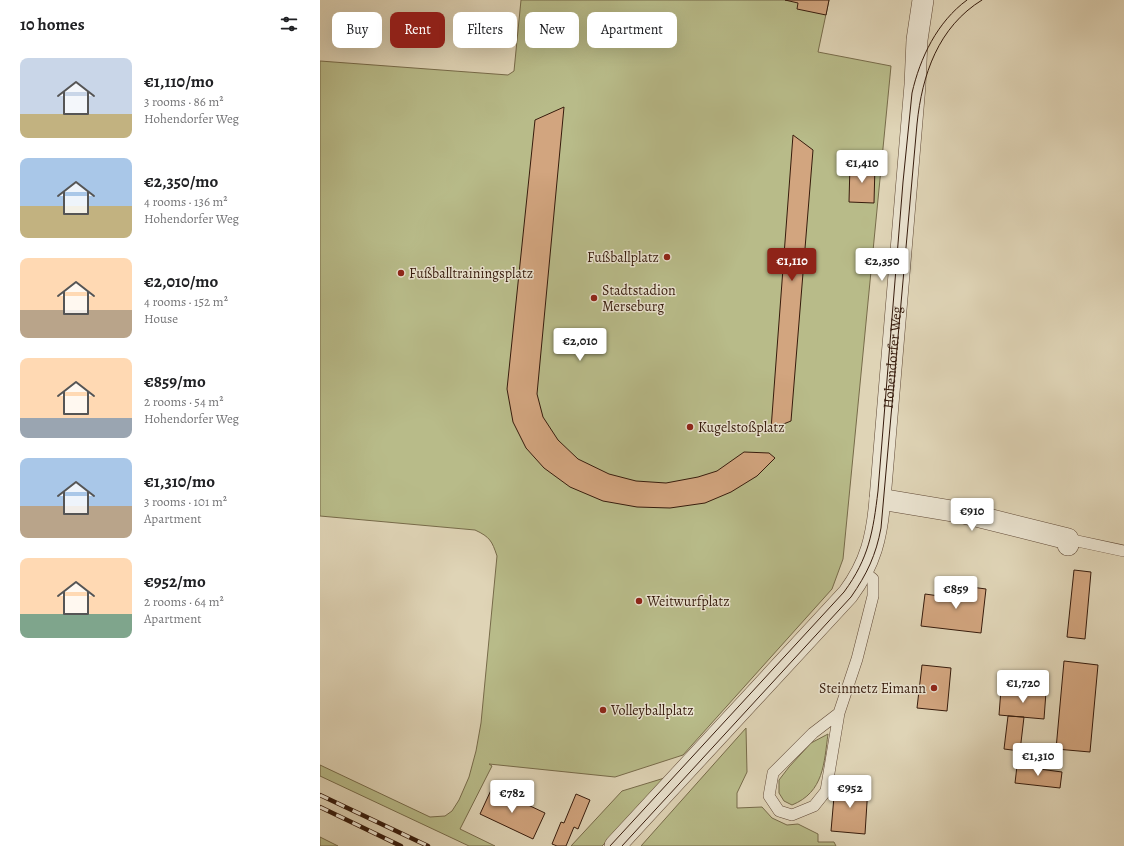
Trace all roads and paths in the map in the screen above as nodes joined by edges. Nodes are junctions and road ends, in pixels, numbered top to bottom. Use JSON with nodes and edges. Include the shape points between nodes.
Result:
{"nodes":[{"id":1,"x":923,"y":0,"type":"edge"},
{"id":2,"x":880,"y":499,"type":"junction"},
{"id":3,"x":1068,"y":542,"type":"joint"},
{"id":4,"x":1124,"y":551,"type":"edge"},
{"id":5,"x":863,"y":571,"type":"junction"},
{"id":6,"x":839,"y":713,"type":"junction"},
{"id":7,"x":615,"y":846,"type":"edge"}],
"edges":[{"from":1,"to":2,"type":"street","name":"Hohendorfer Weg","via":[[917,40]]},
{"from":2,"to":3,"type":"street","via":[[964,513]]},
{"from":2,"to":5,"type":"street","name":"Hohendorfer Weg","via":[[875,542]]},
{"from":3,"to":4,"type":"lane"},
{"from":5,"to":6,"type":"lane","via":[[873,579],[873,596],[858,659]]},
{"from":5,"to":7,"type":"street","name":"Hohendorfer Weg","via":[[848,594]]},
{"from":6,"to":6,"type":"lane","via":[[813,733],[773,773],[769,796],[778,811],[792,815],[814,806],[826,791]]}]}
